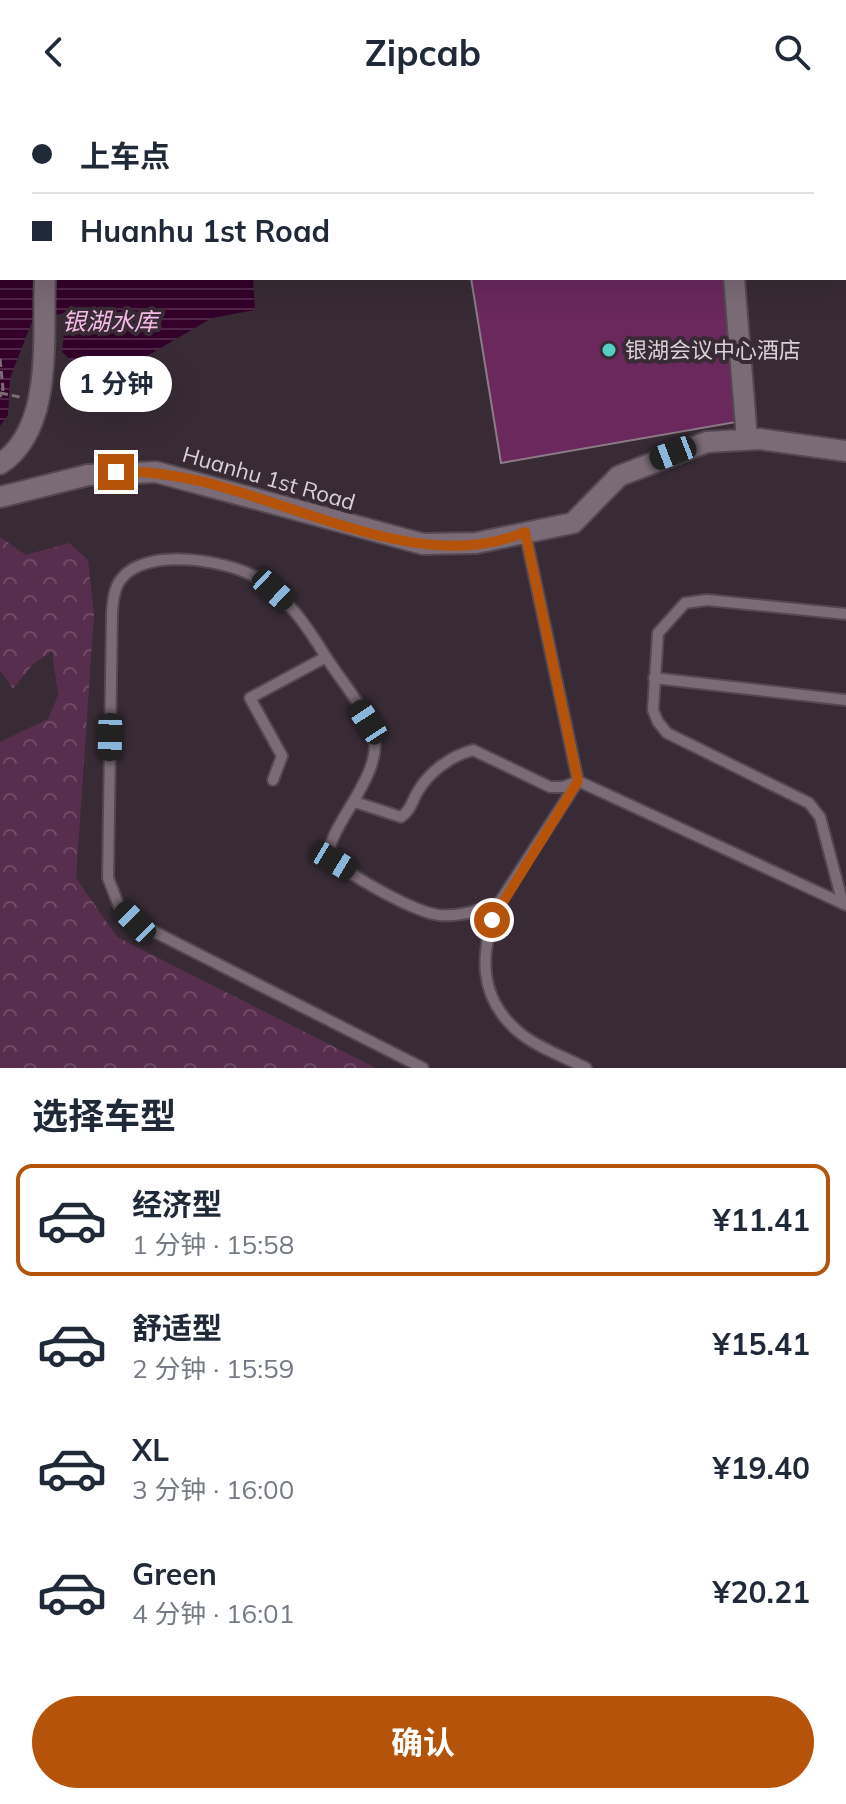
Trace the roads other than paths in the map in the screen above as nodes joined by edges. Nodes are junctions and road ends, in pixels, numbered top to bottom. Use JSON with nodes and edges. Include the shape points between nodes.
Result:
{"nodes":[{"id":1,"x":45,"y":280,"type":"edge"},
{"id":2,"x":734,"y":280,"type":"edge"},
{"id":3,"x":747,"y":439,"type":"junction"},
{"id":4,"x":846,"y":451,"type":"edge"},
{"id":5,"x":0,"y":464,"type":"edge"},
{"id":6,"x":0,"y":497,"type":"edge"},
{"id":7,"x":525,"y":532,"type":"junction"},
{"id":8,"x":846,"y":614,"type":"edge"},
{"id":9,"x":326,"y":657,"type":"junction"},
{"id":10,"x":654,"y":678,"type":"junction"},
{"id":11,"x":846,"y":700,"type":"edge"},
{"id":12,"x":273,"y":780,"type":"dead end"},
{"id":13,"x":578,"y":781,"type":"junction"},
{"id":14,"x":355,"y":802,"type":"junction"},
{"id":15,"x":499,"y":903,"type":"junction"},
{"id":16,"x":845,"y":905,"type":"edge"},
{"id":17,"x":423,"y":1068,"type":"edge"},
{"id":18,"x":586,"y":1068,"type":"edge"}],
"edges":[{"from":1,"to":5,"type":"street","via":[[41,395],[19,447]]},
{"from":2,"to":3,"type":"street"},
{"from":3,"to":4,"type":"street","name":"Huanhu 1st Road"},
{"from":3,"to":7,"type":"street","name":"Huanhu 1st Road","via":[[707,442],[646,464],[619,476],[573,523]]},
{"from":6,"to":7,"type":"street","name":"Huanhu 1st Road","via":[[88,475],[156,472],[429,546]]},
{"from":7,"to":13,"type":"lane"},
{"from":8,"to":10,"type":"lane","via":[[707,600],[685,603],[658,633]]},
{"from":9,"to":12,"type":"lane","via":[[250,698],[282,756]]},
{"from":9,"to":14,"type":"lane","via":[[374,736],[372,763]]},
{"from":9,"to":17,"type":"lane","via":[[288,604],[256,577],[231,567],[189,559],[166,561],[122,577],[112,613],[108,878],[119,906],[135,922]]},
{"from":10,"to":11,"type":"lane"},
{"from":10,"to":16,"type":"lane","via":[[653,710],[667,733],[809,803],[820,817]]},
{"from":13,"to":14,"type":"lane","via":[[550,787],[473,750],[437,768],[401,817]]},
{"from":13,"to":15,"type":"lane"},
{"from":13,"to":16,"type":"lane"},
{"from":14,"to":15,"type":"lane","via":[[329,845],[334,861],[429,913],[460,915]]},
{"from":15,"to":18,"type":"lane","via":[[486,936],[484,972],[496,1006],[520,1033]]}]}
